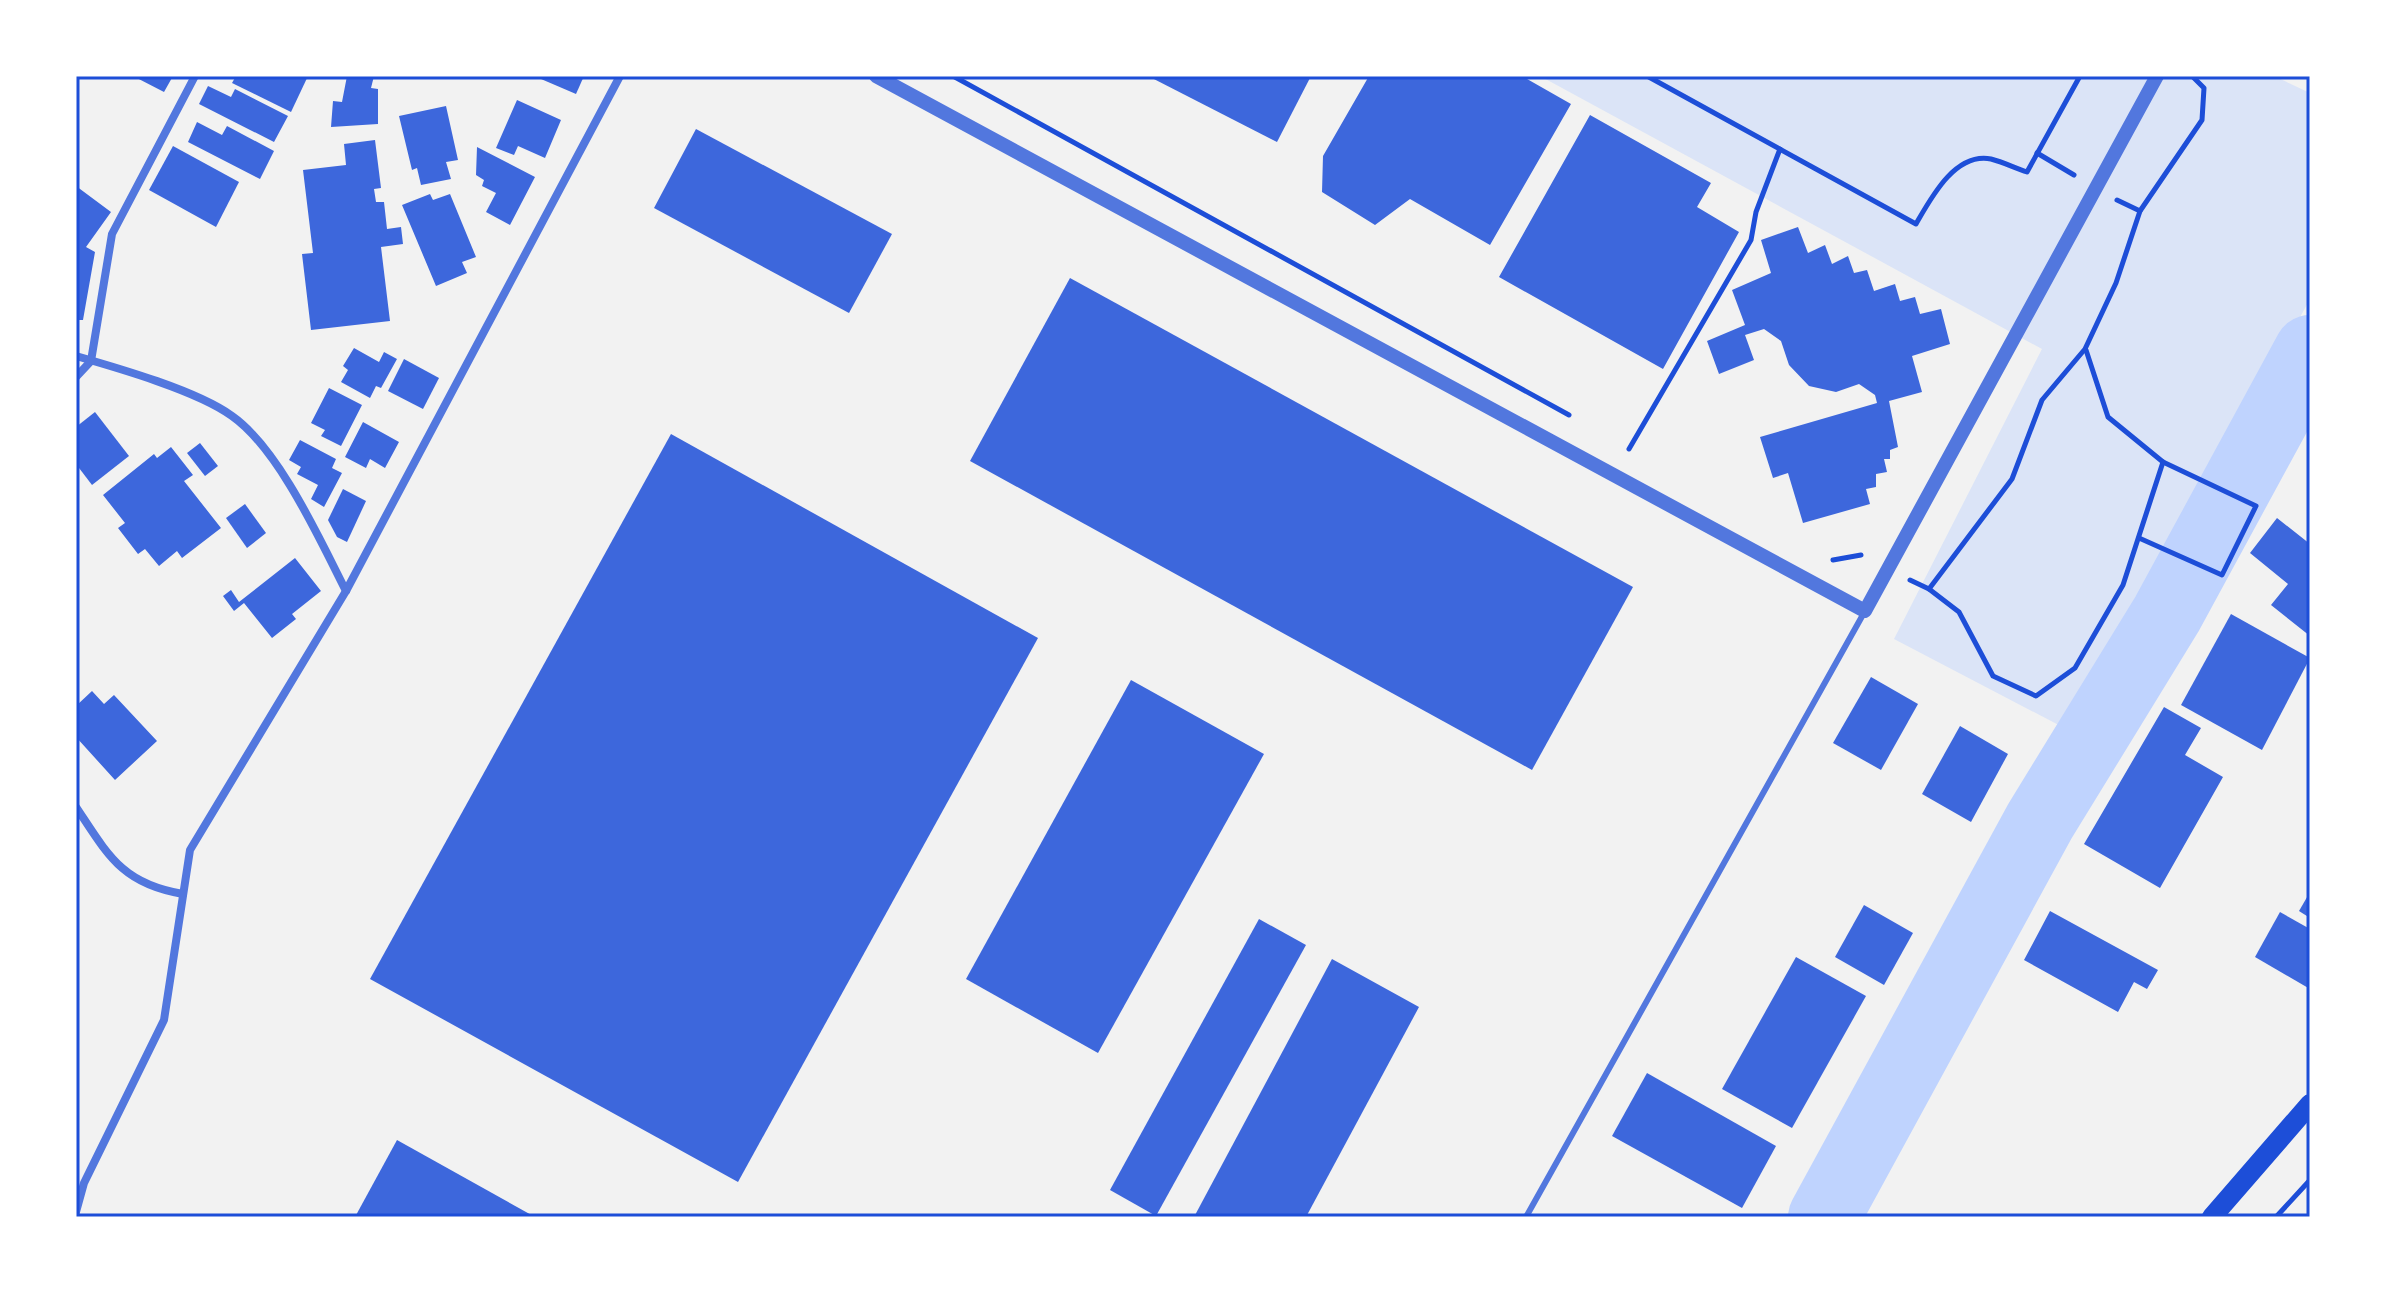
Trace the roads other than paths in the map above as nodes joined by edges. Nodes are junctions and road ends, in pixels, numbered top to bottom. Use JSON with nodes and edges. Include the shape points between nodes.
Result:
{"nodes":[{"id":1,"x":195,"y":76,"type":"edge"},
{"id":2,"x":620,"y":76,"type":"edge"},
{"id":3,"x":876,"y":76,"type":"edge"},
{"id":4,"x":2157,"y":76,"type":"edge"},
{"id":5,"x":76,"y":356,"type":"edge"},
{"id":6,"x":91,"y":361,"type":"junction"},
{"id":7,"x":76,"y":377,"type":"edge"},
{"id":8,"x":346,"y":591,"type":"junction"},
{"id":9,"x":1865,"y":611,"type":"junction"},
{"id":10,"x":76,"y":807,"type":"edge"},
{"id":11,"x":183,"y":894,"type":"junction"},
{"id":12,"x":2310,"y":1104,"type":"edge"},
{"id":13,"x":76,"y":1212,"type":"edge"},
{"id":14,"x":1526,"y":1217,"type":"edge"},
{"id":15,"x":2212,"y":1217,"type":"edge"}],
"edges":[{"from":1,"to":6,"type":"street","via":[[112,234]]},
{"from":2,"to":8,"type":"street"},
{"from":3,"to":9,"type":"street"},
{"from":4,"to":9,"type":"street"},
{"from":5,"to":6,"type":"street"},
{"from":6,"to":7,"type":"street"},
{"from":6,"to":8,"type":"street","via":[[163,384],[232,416],[298,497]]},
{"from":8,"to":11,"type":"street","via":[[190,850]]},
{"from":9,"to":14,"type":"lane"},
{"from":10,"to":11,"type":"street","via":[[110,857],[149,888]]},
{"from":11,"to":13,"type":"street","via":[[164,1020],[84,1183]]},
{"from":12,"to":15,"type":"main road"}]}
